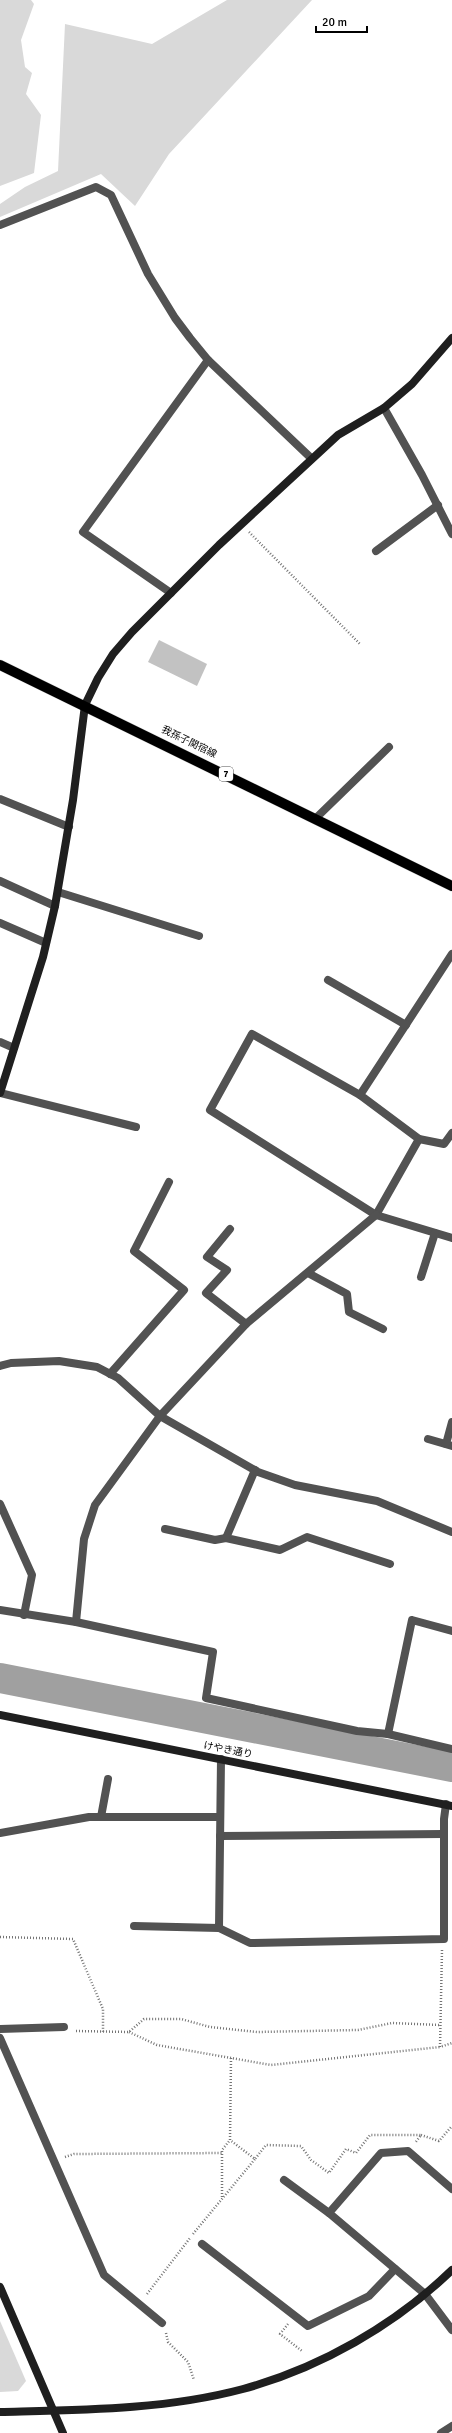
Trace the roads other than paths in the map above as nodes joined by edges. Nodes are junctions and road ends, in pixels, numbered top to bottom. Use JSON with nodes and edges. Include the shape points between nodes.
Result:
{"nodes":[{"id":1,"x":0,"y":225,"type":"edge"},
{"id":2,"x":452,"y":338,"type":"edge"},
{"id":3,"x":208,"y":360,"type":"junction"},
{"id":4,"x":384,"y":408,"type":"junction"},
{"id":5,"x":311,"y":458,"type":"junction"},
{"id":6,"x":438,"y":505,"type":"junction"},
{"id":7,"x":452,"y":534,"type":"edge"},
{"id":8,"x":376,"y":551,"type":"dead end"},
{"id":9,"x":172,"y":593,"type":"junction"},
{"id":10,"x":0,"y":665,"type":"edge"},
{"id":11,"x":85,"y":705,"type":"junction"},
{"id":12,"x":389,"y":747,"type":"dead end"},
{"id":13,"x":0,"y":799,"type":"edge"},
{"id":14,"x":316,"y":818,"type":"junction"},
{"id":15,"x":69,"y":827,"type":"junction"},
{"id":16,"x":0,"y":881,"type":"edge"},
{"id":17,"x":452,"y":886,"type":"edge"},
{"id":18,"x":58,"y":892,"type":"junction"},
{"id":19,"x":55,"y":906,"type":"junction"},
{"id":20,"x":0,"y":923,"type":"edge"},
{"id":21,"x":199,"y":936,"type":"dead end"},
{"id":22,"x":46,"y":943,"type":"junction"},
{"id":23,"x":452,"y":954,"type":"edge"},
{"id":24,"x":328,"y":980,"type":"dead end"},
{"id":25,"x":406,"y":1025,"type":"junction"},
{"id":26,"x":0,"y":1042,"type":"edge"},
{"id":27,"x":14,"y":1048,"type":"junction"},
{"id":28,"x":0,"y":1093,"type":"edge"},
{"id":29,"x":360,"y":1095,"type":"junction"},
{"id":30,"x":136,"y":1127,"type":"dead end"},
{"id":31,"x":452,"y":1133,"type":"edge"},
{"id":32,"x":419,"y":1139,"type":"junction"},
{"id":33,"x":169,"y":1182,"type":"dead end"},
{"id":34,"x":376,"y":1215,"type":"junction"},
{"id":35,"x":230,"y":1229,"type":"dead end"},
{"id":36,"x":435,"y":1233,"type":"junction"},
{"id":37,"x":452,"y":1238,"type":"edge"},
{"id":38,"x":308,"y":1272,"type":"junction"},
{"id":39,"x":421,"y":1277,"type":"dead end"},
{"id":40,"x":246,"y":1324,"type":"junction"},
{"id":41,"x":383,"y":1329,"type":"dead end"},
{"id":42,"x":0,"y":1366,"type":"edge"},
{"id":43,"x":110,"y":1374,"type":"junction"},
{"id":44,"x":160,"y":1416,"type":"junction"},
{"id":45,"x":452,"y":1422,"type":"edge"},
{"id":46,"x":428,"y":1439,"type":"dead end"},
{"id":47,"x":449,"y":1445,"type":"edge"},
{"id":48,"x":255,"y":1470,"type":"junction"},
{"id":49,"x":0,"y":1504,"type":"edge"},
{"id":50,"x":165,"y":1529,"type":"dead end"},
{"id":51,"x":452,"y":1532,"type":"edge"},
{"id":52,"x":226,"y":1538,"type":"junction"},
{"id":53,"x":390,"y":1564,"type":"dead end"},
{"id":54,"x":0,"y":1610,"type":"edge"},
{"id":55,"x":24,"y":1615,"type":"junction"},
{"id":56,"x":76,"y":1622,"type":"junction"},
{"id":57,"x":452,"y":1631,"type":"edge"},
{"id":58,"x":0,"y":1714,"type":"edge"},
{"id":59,"x":388,"y":1734,"type":"junction"},
{"id":60,"x":452,"y":1748,"type":"edge"},
{"id":61,"x":221,"y":1759,"type":"junction"},
{"id":62,"x":108,"y":1779,"type":"dead end"},
{"id":63,"x":449,"y":1805,"type":"edge"},
{"id":64,"x":101,"y":1817,"type":"junction"},
{"id":65,"x":220,"y":1818,"type":"junction"},
{"id":66,"x":0,"y":1833,"type":"edge"},
{"id":67,"x":444,"y":1834,"type":"junction"},
{"id":68,"x":220,"y":1836,"type":"junction"},
{"id":69,"x":134,"y":1926,"type":"dead end"},
{"id":70,"x":219,"y":1928,"type":"junction"},
{"id":71,"x":64,"y":2026,"type":"road end"},
{"id":72,"x":0,"y":2029,"type":"edge"},
{"id":73,"x":0,"y":2038,"type":"edge"},
{"id":74,"x":284,"y":2180,"type":"dead end"},
{"id":75,"x":452,"y":2189,"type":"edge"},
{"id":76,"x":330,"y":2213,"type":"junction"},
{"id":77,"x":202,"y":2244,"type":"dead end"},
{"id":78,"x":395,"y":2269,"type":"junction"},
{"id":79,"x":452,"y":2270,"type":"edge"},
{"id":80,"x":0,"y":2287,"type":"edge"},
{"id":81,"x":425,"y":2294,"type":"junction"},
{"id":82,"x":162,"y":2324,"type":"road end"},
{"id":83,"x":452,"y":2330,"type":"edge"},
{"id":84,"x":54,"y":2411,"type":"junction"},
{"id":85,"x":0,"y":2412,"type":"edge"},
{"id":86,"x":452,"y":2426,"type":"edge"},
{"id":87,"x":63,"y":2433,"type":"edge"},
{"id":88,"x":441,"y":2433,"type":"edge"}],
"edges":[{"from":1,"to":3,"type":"street","via":[[96,187],[111,195],[161,297]]},
{"from":2,"to":4,"type":"street","via":[[412,384]]},
{"from":3,"to":5,"type":"street"},
{"from":3,"to":9,"type":"street","via":[[83,532]]},
{"from":4,"to":5,"type":"street","via":[[338,435]]},
{"from":4,"to":6,"type":"street"},
{"from":5,"to":9,"type":"street"},
{"from":6,"to":7,"type":"street"},
{"from":6,"to":8,"type":"street"},
{"from":9,"to":11,"type":"street","via":[[113,654]]},
{"from":10,"to":11,"type":"main road","name":"我孫子関宿線","number":"7"},
{"from":11,"to":14,"type":"main road","name":"我孫子関宿線","number":"7"},
{"from":11,"to":15,"type":"street"},
{"from":12,"to":14,"type":"street"},
{"from":13,"to":15,"type":"street"},
{"from":14,"to":17,"type":"main road","name":"我孫子関宿線","number":"7"},
{"from":15,"to":18,"type":"street"},
{"from":16,"to":19,"type":"street"},
{"from":18,"to":19,"type":"street"},
{"from":18,"to":21,"type":"street"},
{"from":19,"to":22,"type":"street"},
{"from":20,"to":22,"type":"street"},
{"from":22,"to":27,"type":"street"},
{"from":23,"to":25,"type":"street"},
{"from":24,"to":25,"type":"street"},
{"from":25,"to":29,"type":"street"},
{"from":26,"to":27,"type":"street"},
{"from":27,"to":28,"type":"street"},
{"from":28,"to":30,"type":"street"},
{"from":29,"to":32,"type":"street"},
{"from":29,"to":34,"type":"street","via":[[252,1034],[210,1110]]},
{"from":31,"to":32,"type":"street","via":[[444,1144]]},
{"from":32,"to":34,"type":"street"},
{"from":33,"to":43,"type":"street","via":[[134,1251],[184,1290]]},
{"from":34,"to":36,"type":"street"},
{"from":34,"to":38,"type":"street"},
{"from":35,"to":40,"type":"street","via":[[207,1257],[227,1270],[206,1293]]},
{"from":36,"to":37,"type":"street"},
{"from":36,"to":39,"type":"street"},
{"from":38,"to":40,"type":"street"},
{"from":38,"to":41,"type":"street","via":[[347,1294],[349,1312]]},
{"from":40,"to":44,"type":"street"},
{"from":42,"to":43,"type":"street","via":[[59,1361],[97,1367]]},
{"from":43,"to":44,"type":"street","via":[[118,1378]]},
{"from":44,"to":48,"type":"street"},
{"from":44,"to":56,"type":"street","via":[[95,1505],[84,1539]]},
{"from":45,"to":47,"type":"street"},
{"from":46,"to":47,"type":"street"},
{"from":48,"to":51,"type":"street","via":[[296,1486],[377,1501]]},
{"from":48,"to":52,"type":"street"},
{"from":49,"to":55,"type":"street","via":[[32,1575]]},
{"from":50,"to":52,"type":"street","via":[[216,1540]]},
{"from":52,"to":53,"type":"street","via":[[280,1550],[307,1537]]},
{"from":54,"to":55,"type":"street"},
{"from":55,"to":56,"type":"street"},
{"from":56,"to":59,"type":"street","via":[[213,1652],[206,1698],[357,1731]]},
{"from":57,"to":59,"type":"street","via":[[412,1620]]},
{"from":58,"to":61,"type":"street","name":"けやき通り"},
{"from":59,"to":60,"type":"street"},
{"from":61,"to":63,"type":"street","name":"けやき通り"},
{"from":61,"to":65,"type":"street"},
{"from":62,"to":64,"type":"street"},
{"from":63,"to":67,"type":"street"},
{"from":64,"to":65,"type":"street"},
{"from":64,"to":66,"type":"street"},
{"from":65,"to":68,"type":"street"},
{"from":67,"to":68,"type":"street"},
{"from":67,"to":70,"type":"street","via":[[444,1939],[250,1943]]},
{"from":68,"to":70,"type":"street"},
{"from":69,"to":70,"type":"street"},
{"from":71,"to":72,"type":"street"},
{"from":73,"to":82,"type":"street","via":[[104,2275]]},
{"from":74,"to":76,"type":"street"},
{"from":75,"to":76,"type":"street","via":[[408,2151],[381,2153]]},
{"from":76,"to":78,"type":"street"},
{"from":77,"to":78,"type":"street","via":[[308,2326],[369,2296]]},
{"from":78,"to":81,"type":"street"},
{"from":79,"to":81,"type":"street"},
{"from":80,"to":84,"type":"street"},
{"from":81,"to":83,"type":"street"},
{"from":81,"to":84,"type":"street","via":[[376,2330],[325,2357],[244,2389],[158,2404]]},
{"from":84,"to":85,"type":"street"},
{"from":84,"to":87,"type":"street"},
{"from":86,"to":88,"type":"street"}]}
